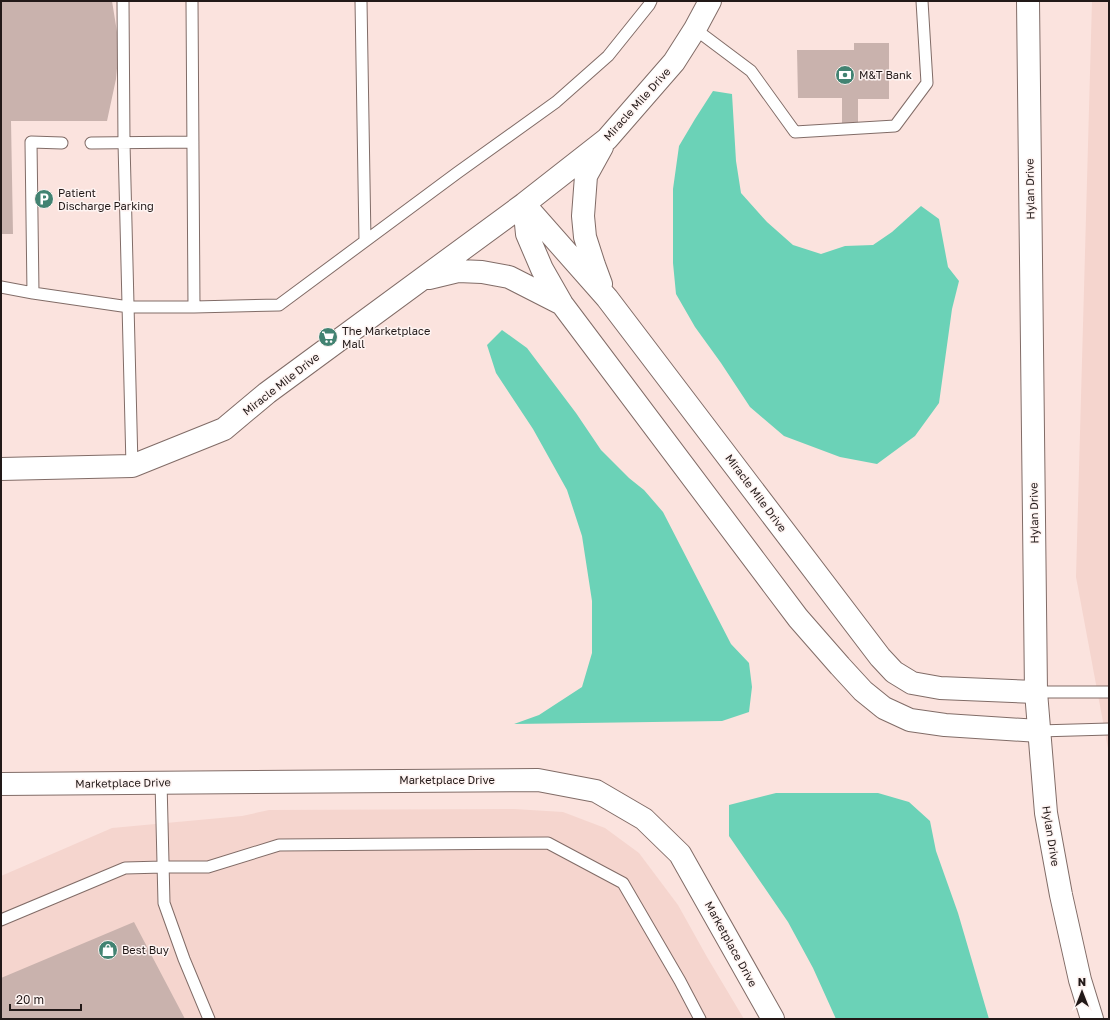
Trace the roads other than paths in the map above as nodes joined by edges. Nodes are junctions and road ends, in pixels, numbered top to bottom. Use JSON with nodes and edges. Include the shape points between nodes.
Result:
{"nodes":[{"id":1,"x":123,"y":1,"type":"edge"},
{"id":2,"x":192,"y":1,"type":"edge"},
{"id":3,"x":361,"y":1,"type":"edge"},
{"id":4,"x":651,"y":1,"type":"edge"},
{"id":5,"x":710,"y":1,"type":"edge"},
{"id":6,"x":922,"y":1,"type":"edge"},
{"id":7,"x":1028,"y":1,"type":"edge"},
{"id":8,"x":695,"y":29,"type":"junction"},
{"id":9,"x":607,"y":139,"type":"junction"},
{"id":10,"x":193,"y":142,"type":"junction"},
{"id":11,"x":62,"y":143,"type":"dead end"},
{"id":12,"x":91,"y":143,"type":"dead end"},
{"id":13,"x":124,"y":143,"type":"junction"},
{"id":14,"x":524,"y":204,"type":"junction"},
{"id":15,"x":365,"y":241,"type":"junction"},
{"id":16,"x":420,"y":280,"type":"junction"},
{"id":17,"x":1,"y":287,"type":"edge"},
{"id":18,"x":33,"y":293,"type":"junction"},
{"id":19,"x":607,"y":298,"type":"junction"},
{"id":20,"x":562,"y":304,"type":"junction"},
{"id":21,"x":129,"y":307,"type":"junction"},
{"id":22,"x":194,"y":307,"type":"junction"},
{"id":23,"x":132,"y":466,"type":"junction"},
{"id":24,"x":1,"y":469,"type":"edge"},
{"id":25,"x":1036,"y":692,"type":"junction"},
{"id":26,"x":1109,"y":692,"type":"edge"},
{"id":27,"x":1109,"y":729,"type":"edge"},
{"id":28,"x":1039,"y":731,"type":"junction"},
{"id":29,"x":161,"y":782,"type":"junction"},
{"id":30,"x":1,"y":784,"type":"edge"},
{"id":31,"x":163,"y":867,"type":"junction"},
{"id":32,"x":1,"y":920,"type":"edge"},
{"id":33,"x":209,"y":1019,"type":"edge"},
{"id":34,"x":700,"y":1019,"type":"edge"},
{"id":35,"x":773,"y":1019,"type":"edge"},
{"id":36,"x":1092,"y":1019,"type":"edge"}],
"edges":[{"from":1,"to":13,"type":"lane"},
{"from":2,"to":10,"type":"lane"},
{"from":3,"to":15,"type":"lane"},
{"from":4,"to":15,"type":"lane","via":[[608,56],[556,102]]},
{"from":5,"to":8,"type":"street","name":"Miracle Mile Drive"},
{"from":6,"to":8,"type":"lane","via":[[926,83],[895,126],[795,132],[751,72]]},
{"from":7,"to":25,"type":"street","name":"Hylan Drive"},
{"from":8,"to":9,"type":"street","name":"Miracle Mile Drive","via":[[674,62]]},
{"from":9,"to":14,"type":"street","name":"Miracle Mile Drive"},
{"from":9,"to":19,"type":"street","via":[[586,176],[583,216],[585,237]]},
{"from":10,"to":13,"type":"lane"},
{"from":10,"to":22,"type":"lane"},
{"from":11,"to":18,"type":"lane","via":[[31,142]]},
{"from":12,"to":13,"type":"lane"},
{"from":13,"to":21,"type":"lane"},
{"from":14,"to":16,"type":"street","name":"Miracle Mile Drive"},
{"from":14,"to":19,"type":"street","name":"Miracle Mile Drive"},
{"from":14,"to":20,"type":"street","via":[[527,234],[542,269]]},
{"from":15,"to":22,"type":"lane","via":[[279,306]]},
{"from":16,"to":20,"type":"street","via":[[458,271],[482,272],[509,277]]},
{"from":16,"to":23,"type":"street","name":"Miracle Mile Drive","via":[[267,393],[224,429]]},
{"from":17,"to":18,"type":"lane"},
{"from":18,"to":21,"type":"lane"},
{"from":19,"to":25,"type":"street","name":"Miracle Mile Drive","via":[[894,672],[912,683],[940,688]]},
{"from":20,"to":28,"type":"street","via":[[798,618],[863,691],[884,708],[910,720],[945,725]]},
{"from":21,"to":22,"type":"lane"},
{"from":21,"to":23,"type":"lane"},
{"from":23,"to":24,"type":"street","name":"Miracle Mile Drive"},
{"from":25,"to":26,"type":"lane"},
{"from":25,"to":28,"type":"street","name":"Hylan Drive"},
{"from":27,"to":28,"type":"lane"},
{"from":28,"to":36,"type":"street","name":"Hylan Drive","via":[[1046,813],[1080,980]]},
{"from":29,"to":30,"type":"street","name":"Marketplace Drive"},
{"from":29,"to":31,"type":"lane"},
{"from":29,"to":35,"type":"street","name":"Marketplace Drive","via":[[538,780],[596,791],[644,819],[680,854]]},
{"from":31,"to":32,"type":"lane","via":[[125,868]]},
{"from":31,"to":33,"type":"lane","via":[[164,903]]},
{"from":31,"to":34,"type":"lane","via":[[208,867],[279,845],[548,843],[623,883]]}]}
